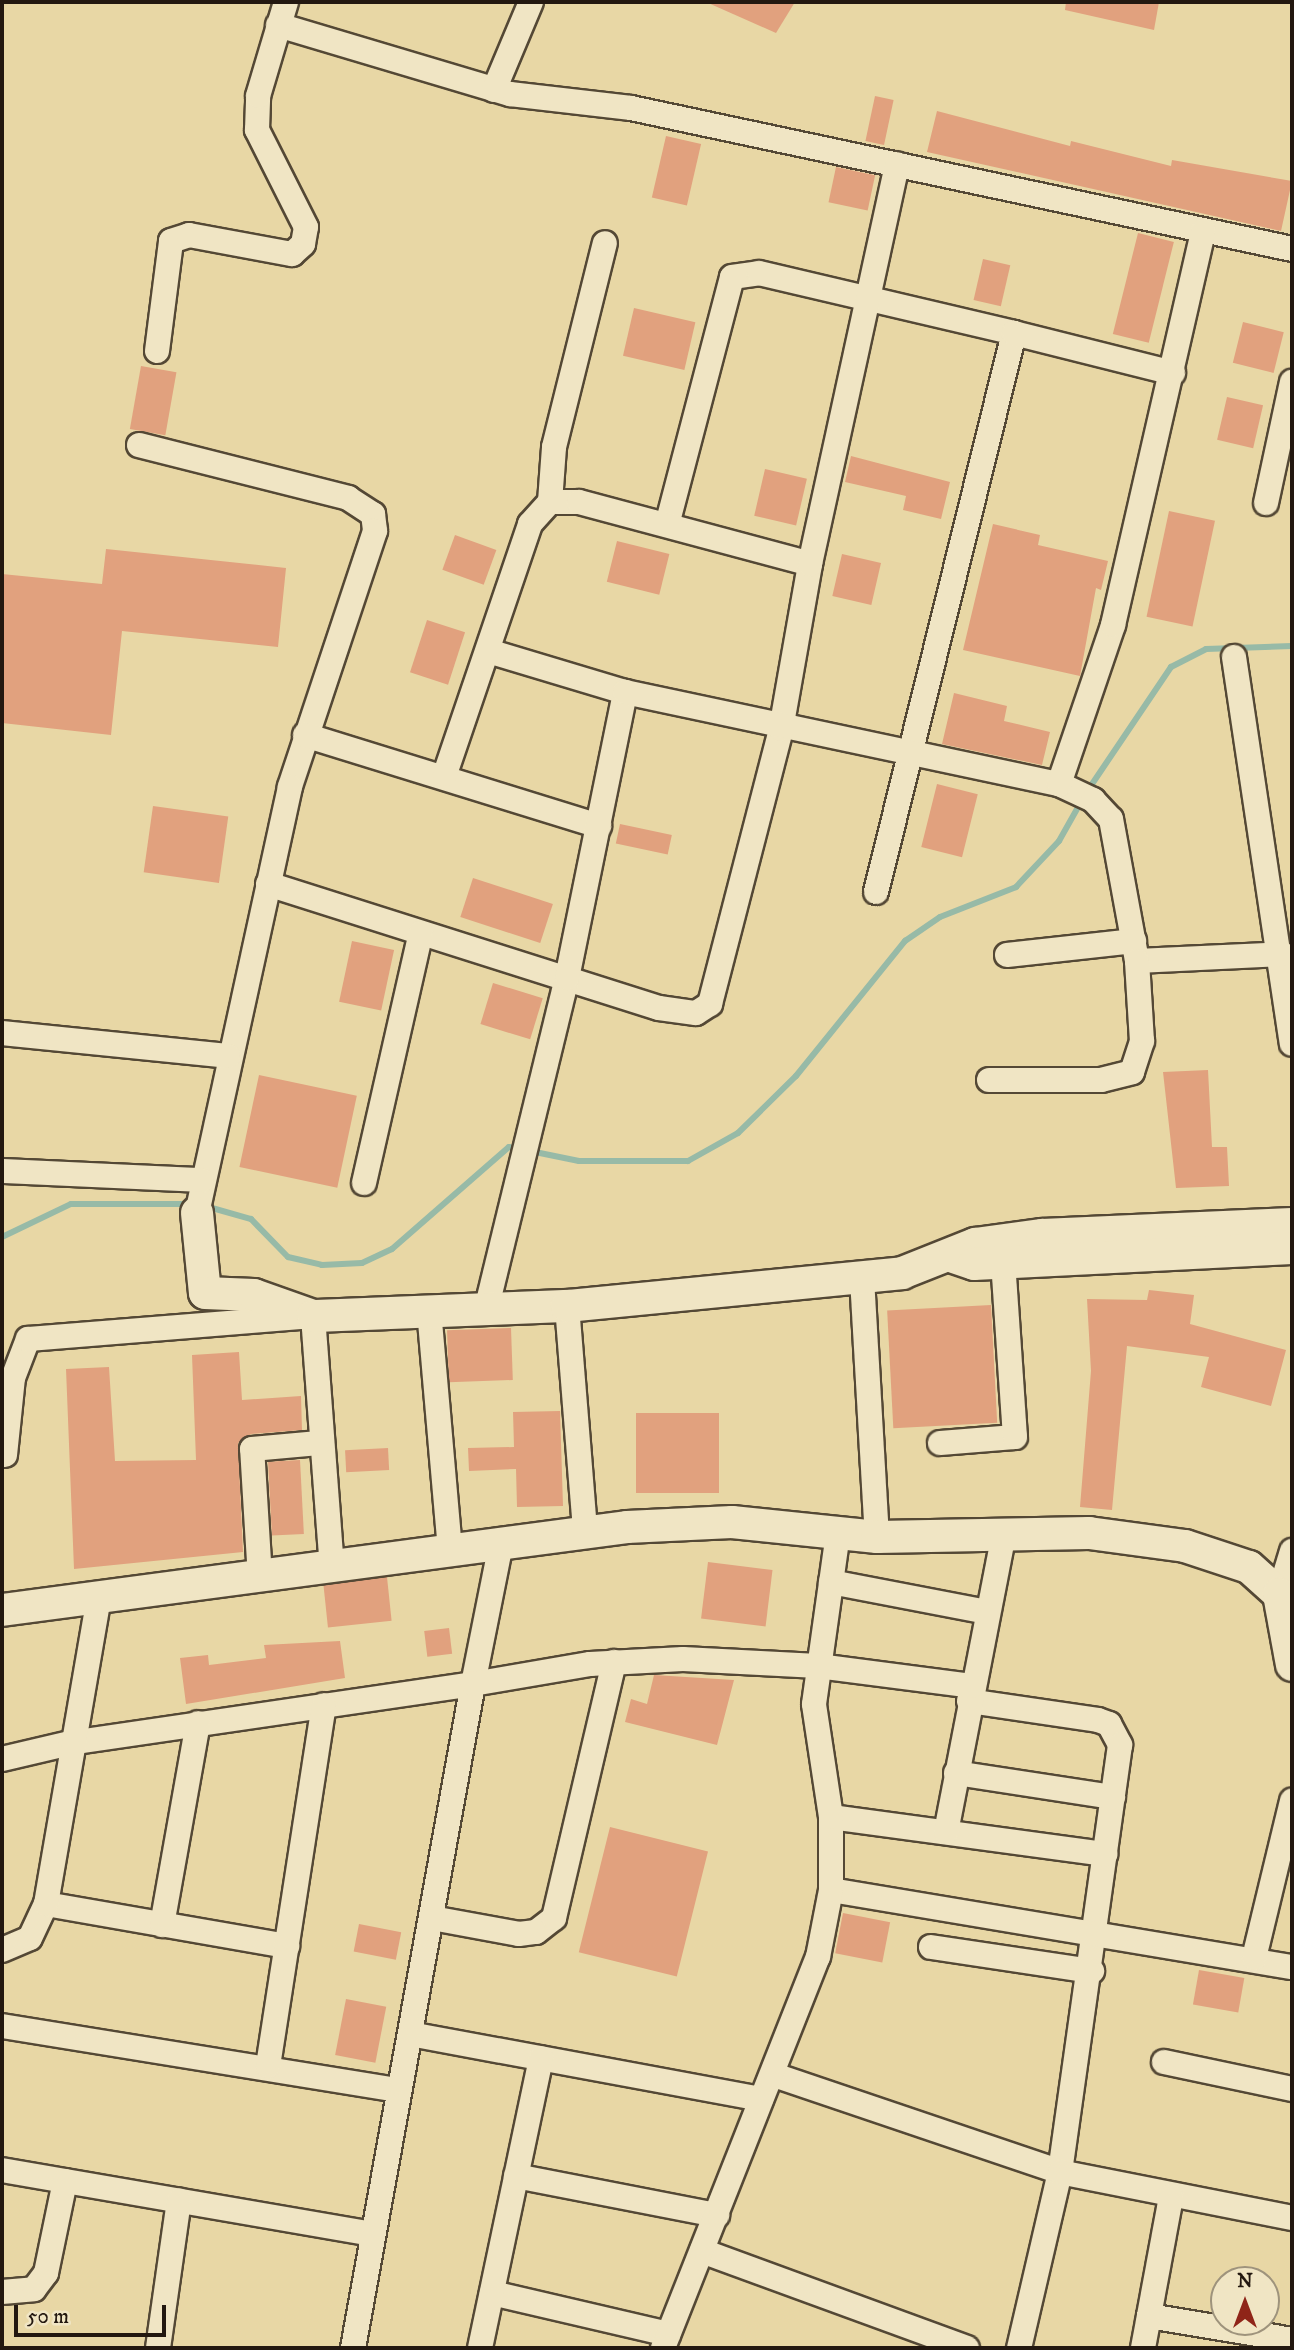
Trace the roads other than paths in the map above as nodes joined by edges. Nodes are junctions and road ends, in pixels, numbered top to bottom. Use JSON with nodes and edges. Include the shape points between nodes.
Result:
{"nodes":[{"id":1,"x":531,"y":2,"type":"edge"},
{"id":2,"x":282,"y":13,"type":"edge"},
{"id":3,"x":494,"y":90,"type":"junction"},
{"id":4,"x":897,"y":164,"type":"junction"},
{"id":5,"x":1203,"y":231,"type":"junction"},
{"id":6,"x":605,"y":243,"type":"dead end"},
{"id":7,"x":1292,"y":249,"type":"edge"},
{"id":8,"x":869,"y":298,"type":"junction"},
{"id":9,"x":1014,"y":333,"type":"junction"},
{"id":10,"x":157,"y":351,"type":"dead end"},
{"id":11,"x":1172,"y":373,"type":"junction"},
{"id":12,"x":1292,"y":382,"type":"edge"},
{"id":13,"x":139,"y":445,"type":"dead end"},
{"id":14,"x":550,"y":502,"type":"junction"},
{"id":15,"x":1266,"y":503,"type":"dead end"},
{"id":16,"x":667,"y":525,"type":"junction"},
{"id":17,"x":810,"y":564,"type":"junction"},
{"id":18,"x":488,"y":651,"type":"junction"},
{"id":19,"x":1234,"y":657,"type":"dead end"},
{"id":20,"x":625,"y":692,"type":"junction"},
{"id":21,"x":781,"y":729,"type":"junction"},
{"id":22,"x":305,"y":734,"type":"junction"},
{"id":23,"x":914,"y":756,"type":"junction"},
{"id":24,"x":445,"y":774,"type":"junction"},
{"id":25,"x":1063,"y":786,"type":"junction"},
{"id":26,"x":599,"y":826,"type":"junction"},
{"id":27,"x":268,"y":884,"type":"junction"},
{"id":28,"x":876,"y":892,"type":"dead end"},
{"id":29,"x":421,"y":933,"type":"junction"},
{"id":30,"x":1135,"y":951,"type":"junction"},
{"id":31,"x":1283,"y":954,"type":"junction"},
{"id":32,"x":1007,"y":955,"type":"dead end"},
{"id":33,"x":567,"y":978,"type":"junction"},
{"id":34,"x":2,"y":1033,"type":"edge"},
{"id":35,"x":1292,"y":1044,"type":"edge"},
{"id":36,"x":228,"y":1056,"type":"junction"},
{"id":37,"x":989,"y":1080,"type":"dead end"},
{"id":38,"x":2,"y":1171,"type":"edge"},
{"id":39,"x":364,"y":1183,"type":"dead end"},
{"id":40,"x":199,"y":1195,"type":"junction"},
{"id":41,"x":1292,"y":1224,"type":"edge"},
{"id":42,"x":1292,"y":1248,"type":"edge"},
{"id":43,"x":954,"y":1257,"type":"junction"},
{"id":44,"x":1003,"y":1263,"type":"junction"},
{"id":45,"x":862,"y":1279,"type":"junction"},
{"id":46,"x":487,"y":1306,"type":"junction"},
{"id":47,"x":567,"y":1306,"type":"junction"},
{"id":48,"x":429,"y":1310,"type":"junction"},
{"id":49,"x":313,"y":1316,"type":"junction"},
{"id":50,"x":319,"y":1443,"type":"junction"},
{"id":51,"x":940,"y":1443,"type":"dead end"},
{"id":52,"x":5,"y":1455,"type":"dead end"},
{"id":53,"x":585,"y":1530,"type":"junction"},
{"id":54,"x":1004,"y":1532,"type":"junction"},
{"id":55,"x":838,"y":1534,"type":"junction"},
{"id":56,"x":877,"y":1537,"type":"junction"},
{"id":57,"x":500,"y":1544,"type":"junction"},
{"id":58,"x":450,"y":1550,"type":"junction"},
{"id":59,"x":1292,"y":1550,"type":"edge"},
{"id":60,"x":332,"y":1569,"type":"junction"},
{"id":61,"x":260,"y":1578,"type":"junction"},
{"id":62,"x":831,"y":1583,"type":"junction"},
{"id":63,"x":1279,"y":1594,"type":"junction"},
{"id":64,"x":98,"y":1602,"type":"junction"},
{"id":65,"x":2,"y":1610,"type":"edge"},
{"id":66,"x":987,"y":1612,"type":"junction"},
{"id":67,"x":614,"y":1662,"type":"junction"},
{"id":68,"x":1292,"y":1665,"type":"edge"},
{"id":69,"x":818,"y":1666,"type":"junction"},
{"id":70,"x":473,"y":1684,"type":"junction"},
{"id":71,"x":970,"y":1693,"type":"junction"},
{"id":72,"x":324,"y":1705,"type":"junction"},
{"id":73,"x":198,"y":1723,"type":"junction"},
{"id":74,"x":70,"y":1743,"type":"junction"},
{"id":75,"x":2,"y":1759,"type":"edge"},
{"id":76,"x":956,"y":1773,"type":"junction"},
{"id":77,"x":1113,"y":1797,"type":"junction"},
{"id":78,"x":1292,"y":1801,"type":"edge"},
{"id":79,"x":831,"y":1817,"type":"junction"},
{"id":80,"x":946,"y":1832,"type":"junction"},
{"id":81,"x":1106,"y":1854,"type":"junction"},
{"id":82,"x":831,"y":1890,"type":"junction"},
{"id":83,"x":46,"y":1903,"type":"junction"},
{"id":84,"x":432,"y":1918,"type":"junction"},
{"id":85,"x":162,"y":1925,"type":"junction"},
{"id":86,"x":1097,"y":1935,"type":"junction"},
{"id":87,"x":287,"y":1946,"type":"junction"},
{"id":88,"x":931,"y":1947,"type":"dead end"},
{"id":89,"x":2,"y":1950,"type":"edge"},
{"id":90,"x":1254,"y":1958,"type":"junction"},
{"id":91,"x":1292,"y":1967,"type":"edge"},
{"id":92,"x":1092,"y":1971,"type":"junction"},
{"id":93,"x":2,"y":2026,"type":"edge"},
{"id":94,"x":410,"y":2034,"type":"junction"},
{"id":95,"x":541,"y":2058,"type":"junction"},
{"id":96,"x":1164,"y":2062,"type":"dead end"},
{"id":97,"x":268,"y":2066,"type":"junction"},
{"id":98,"x":774,"y":2075,"type":"junction"},
{"id":99,"x":1292,"y":2089,"type":"edge"},
{"id":100,"x":399,"y":2090,"type":"junction"},
{"id":101,"x":761,"y":2099,"type":"junction"},
{"id":102,"x":2,"y":2169,"type":"edge"},
{"id":103,"x":1060,"y":2172,"type":"junction"},
{"id":104,"x":516,"y":2176,"type":"junction"},
{"id":105,"x":65,"y":2181,"type":"junction"},
{"id":106,"x":1171,"y":2197,"type":"junction"},
{"id":107,"x":180,"y":2200,"type":"junction"},
{"id":108,"x":717,"y":2215,"type":"junction"},
{"id":109,"x":1292,"y":2218,"type":"edge"},
{"id":110,"x":371,"y":2234,"type":"junction"},
{"id":111,"x":702,"y":2251,"type":"junction"},
{"id":112,"x":2,"y":2292,"type":"edge"},
{"id":113,"x":492,"y":2293,"type":"junction"},
{"id":114,"x":1149,"y":2316,"type":"junction"},
{"id":115,"x":1292,"y":2340,"type":"edge"},
{"id":116,"x":666,"y":2341,"type":"edge"},
{"id":117,"x":158,"y":2348,"type":"edge"},
{"id":118,"x":353,"y":2348,"type":"edge"},
{"id":119,"x":480,"y":2348,"type":"edge"},
{"id":120,"x":967,"y":2348,"type":"edge"},
{"id":121,"x":1019,"y":2348,"type":"edge"},
{"id":122,"x":1143,"y":2348,"type":"edge"}],
"edges":[{"from":1,"to":3,"type":"street"},
{"from":2,"to":3,"type":"street"},
{"from":2,"to":10,"type":"street","via":[[258,96],[257,130],[306,228],[303,244],[292,254],[189,236],[171,241]]},
{"from":3,"to":4,"type":"street","via":[[631,108]]},
{"from":4,"to":5,"type":"street"},
{"from":4,"to":8,"type":"street"},
{"from":5,"to":7,"type":"street"},
{"from":5,"to":11,"type":"street"},
{"from":6,"to":14,"type":"street","via":[[554,447]]},
{"from":8,"to":9,"type":"street"},
{"from":8,"to":16,"type":"street","via":[[759,273],[732,277]]},
{"from":8,"to":17,"type":"street"},
{"from":9,"to":11,"type":"street"},
{"from":9,"to":23,"type":"street"},
{"from":11,"to":25,"type":"street","via":[[1106,650]]},
{"from":12,"to":15,"type":"street"},
{"from":13,"to":22,"type":"street","via":[[348,498],[373,514],[375,531]]},
{"from":14,"to":16,"type":"street","via":[[579,502]]},
{"from":14,"to":18,"type":"street","via":[[530,524]]},
{"from":16,"to":17,"type":"street"},
{"from":17,"to":21,"type":"street"},
{"from":18,"to":20,"type":"street"},
{"from":18,"to":24,"type":"street"},
{"from":19,"to":31,"type":"street"},
{"from":20,"to":21,"type":"street"},
{"from":20,"to":26,"type":"street"},
{"from":21,"to":23,"type":"street"},
{"from":21,"to":33,"type":"street","via":[[710,1004],[683,1013]]},
{"from":22,"to":24,"type":"street"},
{"from":22,"to":27,"type":"street"},
{"from":23,"to":25,"type":"street"},
{"from":23,"to":28,"type":"street"},
{"from":24,"to":26,"type":"street"},
{"from":25,"to":30,"type":"street","via":[[1093,800],[1117,837]]},
{"from":26,"to":33,"type":"street"},
{"from":27,"to":29,"type":"street"},
{"from":27,"to":36,"type":"street"},
{"from":29,"to":33,"type":"street"},
{"from":29,"to":39,"type":"street"},
{"from":30,"to":31,"type":"street"},
{"from":30,"to":32,"type":"street"},
{"from":30,"to":37,"type":"street","via":[[1142,1041],[1132,1072],[1101,1080]]},
{"from":31,"to":35,"type":"street"},
{"from":33,"to":46,"type":"street"},
{"from":34,"to":36,"type":"street"},
{"from":36,"to":40,"type":"street"},
{"from":38,"to":40,"type":"street"},
{"from":40,"to":49,"type":"street","via":[[205,1293],[254,1295]]},
{"from":41,"to":43,"type":"street","via":[[1042,1235],[975,1244]]},
{"from":42,"to":44,"type":"street"},
{"from":43,"to":44,"type":"street"},
{"from":43,"to":45,"type":"street"},
{"from":44,"to":51,"type":"street","via":[[1015,1437]]},
{"from":45,"to":47,"type":"street"},
{"from":45,"to":56,"type":"street"},
{"from":46,"to":47,"type":"street"},
{"from":46,"to":48,"type":"street"},
{"from":47,"to":53,"type":"street"},
{"from":48,"to":49,"type":"street"},
{"from":48,"to":58,"type":"street"},
{"from":49,"to":50,"type":"street"},
{"from":49,"to":52,"type":"street","via":[[28,1339],[13,1378]]},
{"from":50,"to":60,"type":"street"},
{"from":50,"to":61,"type":"street","via":[[252,1449]]},
{"from":53,"to":55,"type":"street","via":[[732,1522]]},
{"from":53,"to":57,"type":"street"},
{"from":54,"to":56,"type":"street"},
{"from":54,"to":63,"type":"street","via":[[1089,1532],[1185,1546],[1249,1567]]},
{"from":54,"to":66,"type":"street"},
{"from":55,"to":56,"type":"street"},
{"from":55,"to":62,"type":"street"},
{"from":57,"to":58,"type":"street"},
{"from":57,"to":70,"type":"street"},
{"from":58,"to":60,"type":"street"},
{"from":59,"to":63,"type":"street"},
{"from":60,"to":61,"type":"street"},
{"from":61,"to":64,"type":"street"},
{"from":62,"to":66,"type":"street"},
{"from":62,"to":69,"type":"street"},
{"from":63,"to":68,"type":"street"},
{"from":64,"to":65,"type":"street"},
{"from":64,"to":74,"type":"street"},
{"from":66,"to":71,"type":"street"},
{"from":67,"to":69,"type":"street"},
{"from":67,"to":70,"type":"street"},
{"from":67,"to":84,"type":"street","via":[[554,1918],[536,1932],[519,1934]]},
{"from":69,"to":71,"type":"street"},
{"from":69,"to":79,"type":"street","via":[[816,1736]]},
{"from":70,"to":72,"type":"street"},
{"from":70,"to":84,"type":"street"},
{"from":71,"to":76,"type":"street"},
{"from":71,"to":77,"type":"street","via":[[1109,1724],[1121,1745]]},
{"from":72,"to":73,"type":"street"},
{"from":72,"to":87,"type":"street"},
{"from":73,"to":74,"type":"street"},
{"from":73,"to":85,"type":"street"},
{"from":74,"to":75,"type":"street"},
{"from":74,"to":83,"type":"street"},
{"from":76,"to":77,"type":"street"},
{"from":76,"to":80,"type":"street"},
{"from":77,"to":81,"type":"street"},
{"from":78,"to":90,"type":"street"},
{"from":79,"to":80,"type":"street"},
{"from":79,"to":82,"type":"street"},
{"from":80,"to":81,"type":"street"},
{"from":81,"to":86,"type":"street"},
{"from":82,"to":86,"type":"street"},
{"from":82,"to":98,"type":"street","via":[[818,1957]]},
{"from":83,"to":85,"type":"street"},
{"from":83,"to":89,"type":"street","via":[[30,1938]]},
{"from":84,"to":94,"type":"street"},
{"from":85,"to":87,"type":"street"},
{"from":86,"to":90,"type":"street"},
{"from":86,"to":92,"type":"street"},
{"from":87,"to":97,"type":"street"},
{"from":88,"to":92,"type":"street"},
{"from":90,"to":91,"type":"street"},
{"from":92,"to":103,"type":"street"},
{"from":93,"to":97,"type":"street"},
{"from":94,"to":95,"type":"street"},
{"from":94,"to":100,"type":"street"},
{"from":95,"to":101,"type":"street"},
{"from":95,"to":104,"type":"street"},
{"from":96,"to":99,"type":"street"},
{"from":97,"to":100,"type":"street"},
{"from":98,"to":101,"type":"street"},
{"from":98,"to":103,"type":"street"},
{"from":100,"to":110,"type":"street"},
{"from":101,"to":108,"type":"street"},
{"from":102,"to":105,"type":"street"},
{"from":103,"to":106,"type":"street"},
{"from":103,"to":121,"type":"street"},
{"from":104,"to":108,"type":"street"},
{"from":104,"to":113,"type":"street"},
{"from":105,"to":107,"type":"street"},
{"from":105,"to":112,"type":"street","via":[[46,2273],[34,2289]]},
{"from":106,"to":109,"type":"street"},
{"from":106,"to":114,"type":"street"},
{"from":107,"to":110,"type":"street"},
{"from":107,"to":117,"type":"street"},
{"from":108,"to":111,"type":"street"},
{"from":110,"to":118,"type":"street"},
{"from":111,"to":116,"type":"street"},
{"from":111,"to":120,"type":"street"},
{"from":113,"to":116,"type":"street"},
{"from":113,"to":119,"type":"street"},
{"from":114,"to":115,"type":"street"},
{"from":114,"to":122,"type":"street"}]}
